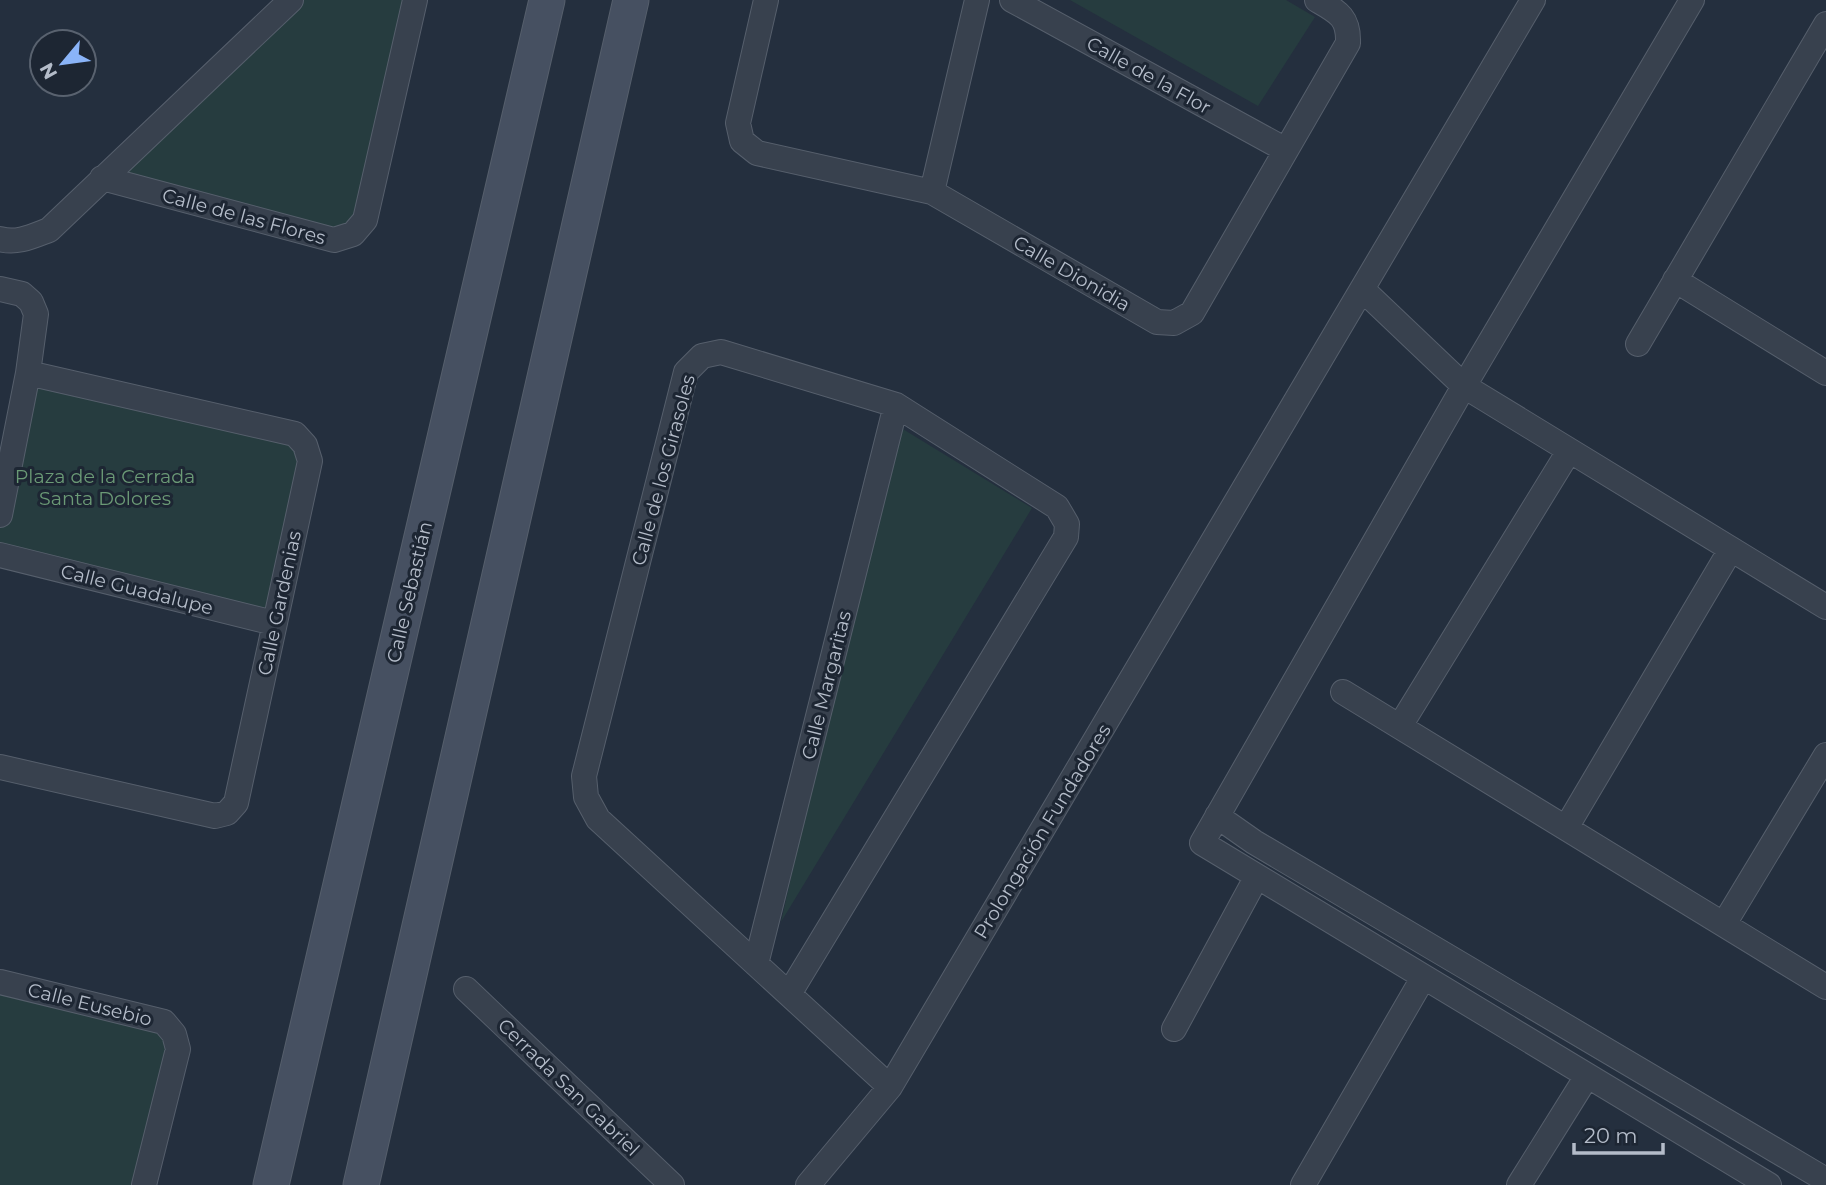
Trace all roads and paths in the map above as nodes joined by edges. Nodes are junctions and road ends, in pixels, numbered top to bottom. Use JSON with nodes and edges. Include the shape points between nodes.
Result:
{"nodes":[{"id":1,"x":291,"y":0,"type":"edge"},
{"id":2,"x":415,"y":0,"type":"edge"},
{"id":3,"x":547,"y":0,"type":"edge"},
{"id":4,"x":631,"y":0,"type":"edge"},
{"id":5,"x":766,"y":0,"type":"edge"},
{"id":6,"x":977,"y":0,"type":"edge"},
{"id":7,"x":1012,"y":0,"type":"edge"},
{"id":8,"x":1317,"y":0,"type":"edge"},
{"id":9,"x":1533,"y":0,"type":"edge"},
{"id":10,"x":1692,"y":0,"type":"edge"},
{"id":11,"x":1824,"y":32,"type":"edge"},
{"id":12,"x":1286,"y":150,"type":"junction"},
{"id":13,"x":102,"y":178,"type":"junction"},
{"id":14,"x":932,"y":191,"type":"junction"},
{"id":15,"x":0,"y":239,"type":"edge"},
{"id":16,"x":1675,"y":280,"type":"junction"},
{"id":17,"x":0,"y":289,"type":"edge"},
{"id":18,"x":1362,"y":289,"type":"junction"},
{"id":19,"x":1638,"y":344,"type":"dead end"},
{"id":20,"x":28,"y":373,"type":"junction"},
{"id":21,"x":1826,"y":373,"type":"edge"},
{"id":22,"x":1464,"y":386,"type":"junction"},
{"id":23,"x":896,"y":405,"type":"junction"},
{"id":24,"x":1569,"y":451,"type":"junction"},
{"id":25,"x":0,"y":515,"type":"edge"},
{"id":26,"x":1731,"y":549,"type":"junction"},
{"id":27,"x":0,"y":555,"type":"edge"},
{"id":28,"x":1826,"y":607,"type":"edge"},
{"id":29,"x":274,"y":623,"type":"junction"},
{"id":30,"x":1343,"y":692,"type":"dead end"},
{"id":31,"x":1400,"y":726,"type":"junction"},
{"id":32,"x":1826,"y":755,"type":"edge"},
{"id":33,"x":0,"y":767,"type":"edge"},
{"id":34,"x":1217,"y":817,"type":"junction"},
{"id":35,"x":1566,"y":828,"type":"junction"},
{"id":36,"x":1256,"y":878,"type":"junction"},
{"id":37,"x":1724,"y":925,"type":"junction"},
{"id":38,"x":756,"y":964,"type":"junction"},
{"id":39,"x":1423,"y":978,"type":"junction"},
{"id":40,"x":0,"y":982,"type":"edge"},
{"id":41,"x":1826,"y":987,"type":"edge"},
{"id":42,"x":466,"y":989,"type":"dead end"},
{"id":43,"x":789,"y":994,"type":"junction"},
{"id":44,"x":1174,"y":1029,"type":"dead end"},
{"id":45,"x":1587,"y":1076,"type":"junction"},
{"id":46,"x":890,"y":1087,"type":"junction"},
{"id":47,"x":1735,"y":1176,"type":"edge"},
{"id":48,"x":1826,"y":1180,"type":"edge"},
{"id":49,"x":144,"y":1185,"type":"edge"},
{"id":50,"x":271,"y":1185,"type":"edge"},
{"id":51,"x":361,"y":1185,"type":"edge"},
{"id":52,"x":672,"y":1185,"type":"edge"},
{"id":53,"x":808,"y":1185,"type":"edge"},
{"id":54,"x":1303,"y":1185,"type":"edge"},
{"id":55,"x":1519,"y":1185,"type":"edge"},
{"id":56,"x":1769,"y":1185,"type":"edge"}],
"edges":[{"from":1,"to":13,"type":"street"},
{"from":2,"to":13,"type":"street","name":"Calle de las Flores","via":[[365,220],[353,234],[334,240]]},
{"from":3,"to":50,"type":"main road","name":"Calle Sebastián"},
{"from":4,"to":51,"type":"main road"},
{"from":5,"to":14,"type":"street","name":"Calle Dionidia","via":[[738,123],[742,141],[757,153]]},
{"from":6,"to":14,"type":"street"},
{"from":7,"to":12,"type":"street","name":"Calle de la Flor"},
{"from":8,"to":12,"type":"street","name":"Calle Dionidia","via":[[1340,14],[1348,29],[1348,43]]},
{"from":9,"to":18,"type":"street","name":"Prolongación Fundadores"},
{"from":10,"to":22,"type":"street"},
{"from":11,"to":16,"type":"street"},
{"from":12,"to":14,"type":"street","name":"Calle Dionidia","via":[[1192,313],[1174,323],[1157,323]]},
{"from":13,"to":15,"type":"street","via":[[49,230],[28,239]]},
{"from":16,"to":19,"type":"street"},
{"from":16,"to":21,"type":"street"},
{"from":17,"to":20,"type":"street","via":[[22,294],[36,314]]},
{"from":18,"to":22,"type":"street"},
{"from":18,"to":46,"type":"street","name":"Prolongación Fundadores"},
{"from":20,"to":25,"type":"street"},
{"from":20,"to":29,"type":"street","name":"Calle Gardenias","via":[[295,434],[310,461]]},
{"from":22,"to":24,"type":"street"},
{"from":22,"to":34,"type":"street"},
{"from":23,"to":38,"type":"street","name":"Calle Margaritas"},
{"from":23,"to":38,"type":"street","name":"Calle de los Girasoles","via":[[721,352],[702,356],[686,372],[587,762],[586,797],[598,819]]},
{"from":23,"to":43,"type":"street","name":"Calle de los Girasoles","via":[[1057,507],[1067,524],[1066,537]]},
{"from":24,"to":26,"type":"street"},
{"from":24,"to":31,"type":"street"},
{"from":26,"to":28,"type":"street"},
{"from":26,"to":35,"type":"street"},
{"from":27,"to":29,"type":"street","name":"Calle Guadalupe"},
{"from":29,"to":33,"type":"street","name":"Calle Gardenias","via":[[236,803],[227,813],[215,816]]},
{"from":30,"to":31,"type":"street"},
{"from":31,"to":35,"type":"street"},
{"from":32,"to":37,"type":"street"},
{"from":34,"to":36,"type":"street","via":[[1202,844]]},
{"from":34,"to":48,"type":"street"},
{"from":35,"to":37,"type":"street"},
{"from":36,"to":39,"type":"street"},
{"from":36,"to":44,"type":"street"},
{"from":37,"to":41,"type":"street"},
{"from":38,"to":43,"type":"street","name":"Calle de los Girasoles"},
{"from":39,"to":45,"type":"street"},
{"from":39,"to":54,"type":"street"},
{"from":40,"to":49,"type":"street","name":"Calle Eusebio","via":[[164,1022],[174,1034],[178,1049]]},
{"from":42,"to":52,"type":"street","name":"Cerrada San Gabriel"},
{"from":43,"to":46,"type":"street","name":"Calle de los Girasoles"},
{"from":45,"to":47,"type":"street"},
{"from":45,"to":55,"type":"street"},
{"from":46,"to":53,"type":"street","name":"Prolongación Fundadores"},
{"from":47,"to":56,"type":"street"}]}
